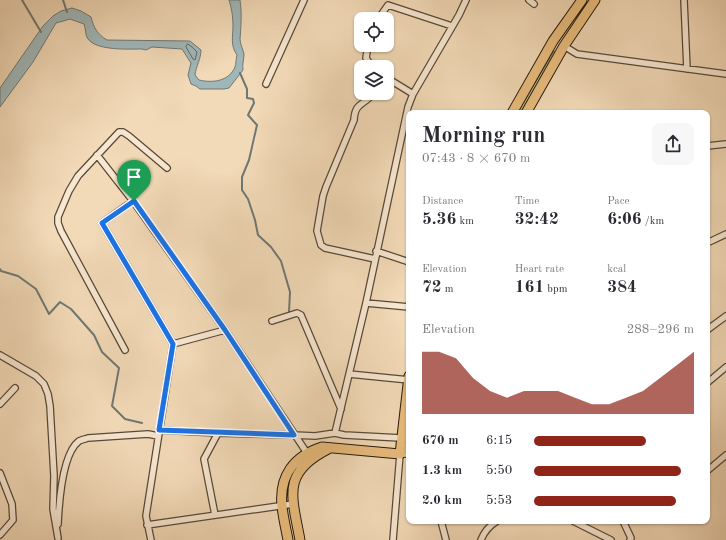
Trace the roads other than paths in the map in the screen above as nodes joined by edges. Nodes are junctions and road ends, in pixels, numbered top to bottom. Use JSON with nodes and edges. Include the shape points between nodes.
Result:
{"nodes":[{"id":1,"x":304,"y":0,"type":"edge"},
{"id":2,"x":466,"y":0,"type":"edge"},
{"id":3,"x":529,"y":0,"type":"edge"},
{"id":4,"x":582,"y":0,"type":"edge"},
{"id":5,"x":595,"y":0,"type":"edge"},
{"id":6,"x":684,"y":0,"type":"edge"},
{"id":7,"x":534,"y":4,"type":"dead end"},
{"id":8,"x":383,"y":12,"type":"edge"},
{"id":9,"x":452,"y":26,"type":"junction"},
{"id":10,"x":553,"y":41,"type":"junction"},
{"id":11,"x":564,"y":46,"type":"junction"},
{"id":12,"x":688,"y":69,"type":"junction"},
{"id":13,"x":726,"y":74,"type":"edge"},
{"id":14,"x":394,"y":82,"type":"edge"},
{"id":15,"x":266,"y":84,"type":"dead end"},
{"id":16,"x":413,"y":94,"type":"junction"},
{"id":17,"x":366,"y":100,"type":"edge"},
{"id":18,"x":407,"y":110,"type":"edge"},
{"id":19,"x":514,"y":110,"type":"edge"},
{"id":20,"x":528,"y":110,"type":"edge"},
{"id":21,"x":406,"y":116,"type":"edge"},
{"id":22,"x":726,"y":144,"type":"edge"},
{"id":23,"x":710,"y":146,"type":"edge"},
{"id":24,"x":97,"y":155,"type":"junction"},
{"id":25,"x":167,"y":168,"type":"dead end"},
{"id":26,"x":134,"y":201,"type":"junction"},
{"id":27,"x":726,"y":234,"type":"edge"},
{"id":28,"x":710,"y":242,"type":"edge"},
{"id":29,"x":376,"y":251,"type":"junction"},
{"id":30,"x":375,"y":259,"type":"junction"},
{"id":31,"x":406,"y":261,"type":"edge"},
{"id":32,"x":366,"y":304,"type":"junction"},
{"id":33,"x":406,"y":307,"type":"edge"},
{"id":34,"x":726,"y":316,"type":"edge"},
{"id":35,"x":272,"y":321,"type":"dead end"},
{"id":36,"x":710,"y":328,"type":"edge"},
{"id":37,"x":225,"y":330,"type":"junction"},
{"id":38,"x":173,"y":344,"type":"junction"},
{"id":39,"x":125,"y":350,"type":"dead end"},
{"id":40,"x":0,"y":355,"type":"edge"},
{"id":41,"x":726,"y":367,"type":"edge"},
{"id":42,"x":349,"y":374,"type":"junction"},
{"id":43,"x":406,"y":379,"type":"edge"},
{"id":44,"x":710,"y":380,"type":"edge"},
{"id":45,"x":15,"y":388,"type":"dead end"},
{"id":46,"x":406,"y":401,"type":"edge"},
{"id":47,"x":0,"y":404,"type":"edge"},
{"id":48,"x":341,"y":409,"type":"junction"},
{"id":49,"x":159,"y":430,"type":"junction"},
{"id":50,"x":218,"y":433,"type":"junction"},
{"id":51,"x":335,"y":433,"type":"junction"},
{"id":52,"x":294,"y":435,"type":"junction"},
{"id":53,"x":158,"y":436,"type":"junction"},
{"id":54,"x":401,"y":438,"type":"junction"},
{"id":55,"x":404,"y":454,"type":"edge"},
{"id":56,"x":309,"y":456,"type":"junction"},
{"id":57,"x":726,"y":456,"type":"edge"},
{"id":58,"x":710,"y":469,"type":"edge"},
{"id":59,"x":0,"y":473,"type":"edge"},
{"id":60,"x":294,"y":504,"type":"junction"},
{"id":61,"x":282,"y":506,"type":"junction"},
{"id":62,"x":215,"y":515,"type":"junction"},
{"id":63,"x":442,"y":524,"type":"edge"},
{"id":64,"x":492,"y":524,"type":"edge"},
{"id":65,"x":580,"y":524,"type":"edge"},
{"id":66,"x":625,"y":524,"type":"edge"},
{"id":67,"x":147,"y":525,"type":"junction"},
{"id":68,"x":0,"y":535,"type":"edge"},
{"id":69,"x":58,"y":539,"type":"edge"},
{"id":70,"x":151,"y":540,"type":"edge"},
{"id":71,"x":288,"y":540,"type":"edge"},
{"id":72,"x":300,"y":540,"type":"edge"},
{"id":73,"x":394,"y":540,"type":"edge"},
{"id":74,"x":446,"y":540,"type":"edge"},
{"id":75,"x":481,"y":540,"type":"edge"},
{"id":76,"x":611,"y":540,"type":"edge"},
{"id":77,"x":630,"y":540,"type":"edge"}],
"edges":[{"from":1,"to":15,"type":"street"},
{"from":2,"to":9,"type":"street"},
{"from":3,"to":7,"type":"street"},
{"from":4,"to":10,"type":"highway"},
{"from":5,"to":11,"type":"highway"},
{"from":6,"to":12,"type":"street"},
{"from":8,"to":9,"type":"street","via":[[388,5]]},
{"from":9,"to":16,"type":"street"},
{"from":10,"to":11,"type":"highway"},
{"from":10,"to":19,"type":"highway"},
{"from":11,"to":12,"type":"street","via":[[577,54]]},
{"from":11,"to":20,"type":"highway"},
{"from":12,"to":13,"type":"street"},
{"from":14,"to":16,"type":"street"},
{"from":16,"to":18,"type":"street"},
{"from":17,"to":30,"type":"street","via":[[354,112],[354,120],[326,187],[317,231],[321,246],[325,248]]},
{"from":21,"to":29,"type":"street"},
{"from":22,"to":23,"type":"street"},
{"from":24,"to":25,"type":"street","via":[[119,132],[123,132]]},
{"from":24,"to":26,"type":"street"},
{"from":24,"to":39,"type":"street","via":[[69,190],[58,223]]},
{"from":26,"to":37,"type":"street"},
{"from":26,"to":38,"type":"street","via":[[102,223]]},
{"from":27,"to":28,"type":"street"},
{"from":29,"to":30,"type":"street"},
{"from":29,"to":31,"type":"street"},
{"from":30,"to":32,"type":"street"},
{"from":32,"to":33,"type":"street"},
{"from":32,"to":42,"type":"street"},
{"from":34,"to":36,"type":"street"},
{"from":35,"to":48,"type":"street","via":[[297,313],[301,315]]},
{"from":37,"to":38,"type":"street"},
{"from":37,"to":52,"type":"street"},
{"from":38,"to":49,"type":"street"},
{"from":40,"to":69,"type":"street","via":[[36,376],[44,384],[48,394]]},
{"from":41,"to":44,"type":"street"},
{"from":42,"to":43,"type":"street"},
{"from":42,"to":48,"type":"street"},
{"from":45,"to":47,"type":"street"},
{"from":46,"to":54,"type":"highway"},
{"from":48,"to":51,"type":"street"},
{"from":49,"to":50,"type":"street"},
{"from":49,"to":53,"type":"street"},
{"from":50,"to":52,"type":"street"},
{"from":50,"to":62,"type":"street","via":[[204,460]]},
{"from":51,"to":52,"type":"street","via":[[315,436]]},
{"from":51,"to":54,"type":"street"},
{"from":52,"to":56,"type":"street"},
{"from":53,"to":67,"type":"street","via":[[146,516]]},
{"from":53,"to":69,"type":"street","via":[[148,434],[88,438],[73,447],[66,464],[59,497]]},
{"from":54,"to":55,"type":"highway"},
{"from":55,"to":56,"type":"highway","via":[[331,448]]},
{"from":55,"to":73,"type":"street"},
{"from":56,"to":60,"type":"highway","via":[[294,481]]},
{"from":56,"to":61,"type":"highway","via":[[298,458],[289,470],[281,492]]},
{"from":57,"to":58,"type":"street"},
{"from":59,"to":68,"type":"street","via":[[12,504],[13,520]]},
{"from":60,"to":61,"type":"street"},
{"from":60,"to":72,"type":"highway"},
{"from":61,"to":62,"type":"street"},
{"from":61,"to":71,"type":"highway"},
{"from":62,"to":67,"type":"street"},
{"from":63,"to":74,"type":"street"},
{"from":64,"to":75,"type":"street","via":[[484,532]]},
{"from":65,"to":76,"type":"street"},
{"from":66,"to":77,"type":"street"},
{"from":67,"to":70,"type":"street"}]}
